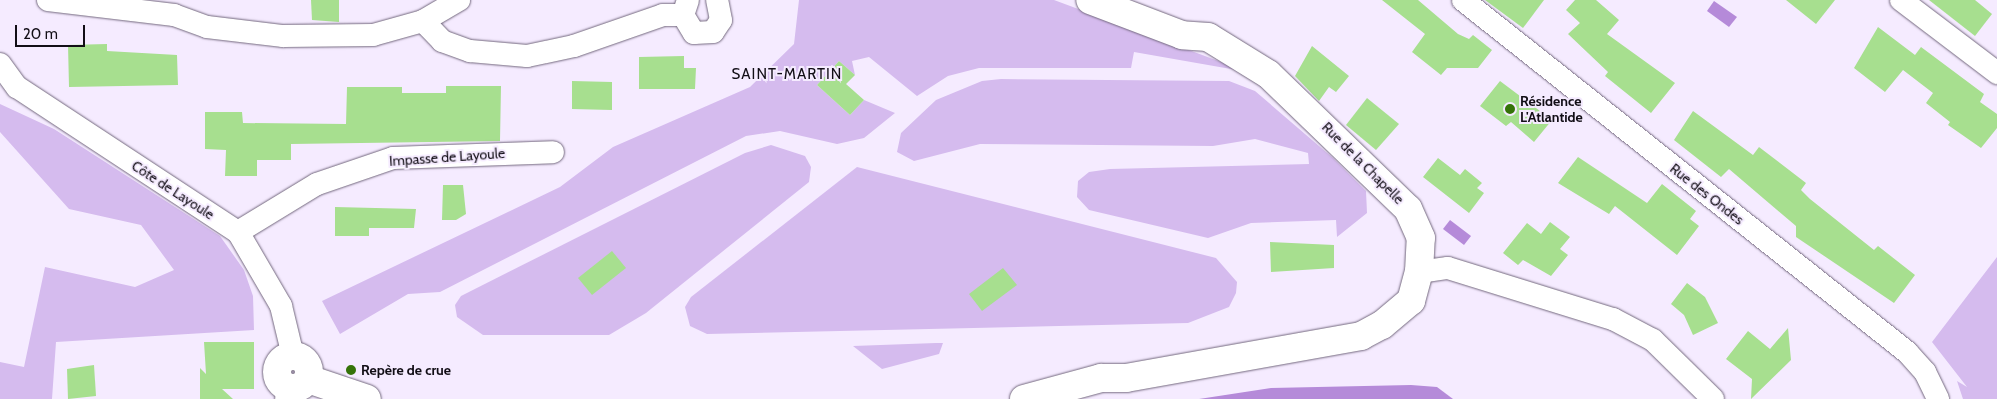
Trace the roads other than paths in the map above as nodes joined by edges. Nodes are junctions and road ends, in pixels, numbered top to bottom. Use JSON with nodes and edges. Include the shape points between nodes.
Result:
{"nodes":[{"id":1,"x":48,"y":0,"type":"edge"},
{"id":2,"x":459,"y":0,"type":"edge"},
{"id":3,"x":717,"y":0,"type":"edge"},
{"id":4,"x":1090,"y":0,"type":"edge"},
{"id":5,"x":1463,"y":0,"type":"edge"},
{"id":6,"x":1901,"y":0,"type":"edge"},
{"id":7,"x":686,"y":8,"type":"edge"},
{"id":8,"x":423,"y":21,"type":"junction"},
{"id":9,"x":0,"y":64,"type":"edge"},
{"id":10,"x":1997,"y":73,"type":"edge"},
{"id":11,"x":553,"y":152,"type":"dead end"},
{"id":12,"x":238,"y":232,"type":"junction"},
{"id":13,"x":1418,"y":272,"type":"junction"},
{"id":14,"x":293,"y":356,"type":"joint"},
{"id":15,"x":288,"y":390,"type":"edge"},
{"id":16,"x":367,"y":399,"type":"edge"},
{"id":17,"x":1024,"y":399,"type":"edge"},
{"id":18,"x":1713,"y":399,"type":"edge"},
{"id":19,"x":1938,"y":399,"type":"edge"}],
"edges":[{"from":1,"to":8,"type":"street","via":[[174,14],[207,27],[283,36],[373,34]]},
{"from":2,"to":8,"type":"street"},
{"from":3,"to":7,"type":"street","via":[[721,20],[713,32],[694,33]]},
{"from":4,"to":13,"type":"street","name":"Rue de la Chapelle","via":[[1182,35],[1208,37],[1268,74],[1408,209],[1421,238]]},
{"from":5,"to":19,"type":"street","name":"Rue des Ondes","via":[[1906,352],[1925,372]]},
{"from":6,"to":10,"type":"street"},
{"from":7,"to":8,"type":"street","via":[[574,46],[527,56],[470,51],[442,41]]},
{"from":9,"to":12,"type":"street","name":"Côte de Layoule","via":[[17,87]]},
{"from":11,"to":12,"type":"street","name":"Impasse de Layoule","via":[[393,158],[317,184]]},
{"from":12,"to":14,"type":"street","name":"Côte de Layoule","via":[[281,306]]},
{"from":13,"to":17,"type":"street","name":"Rue de la Chapelle","via":[[1411,301],[1382,325],[1361,336],[1126,378],[1101,378]]},
{"from":13,"to":18,"type":"street","via":[[1448,268],[1613,319],[1653,340]]},
{"from":14,"to":15,"type":"street","via":[[277,368]]},
{"from":15,"to":16,"type":"street"}]}
